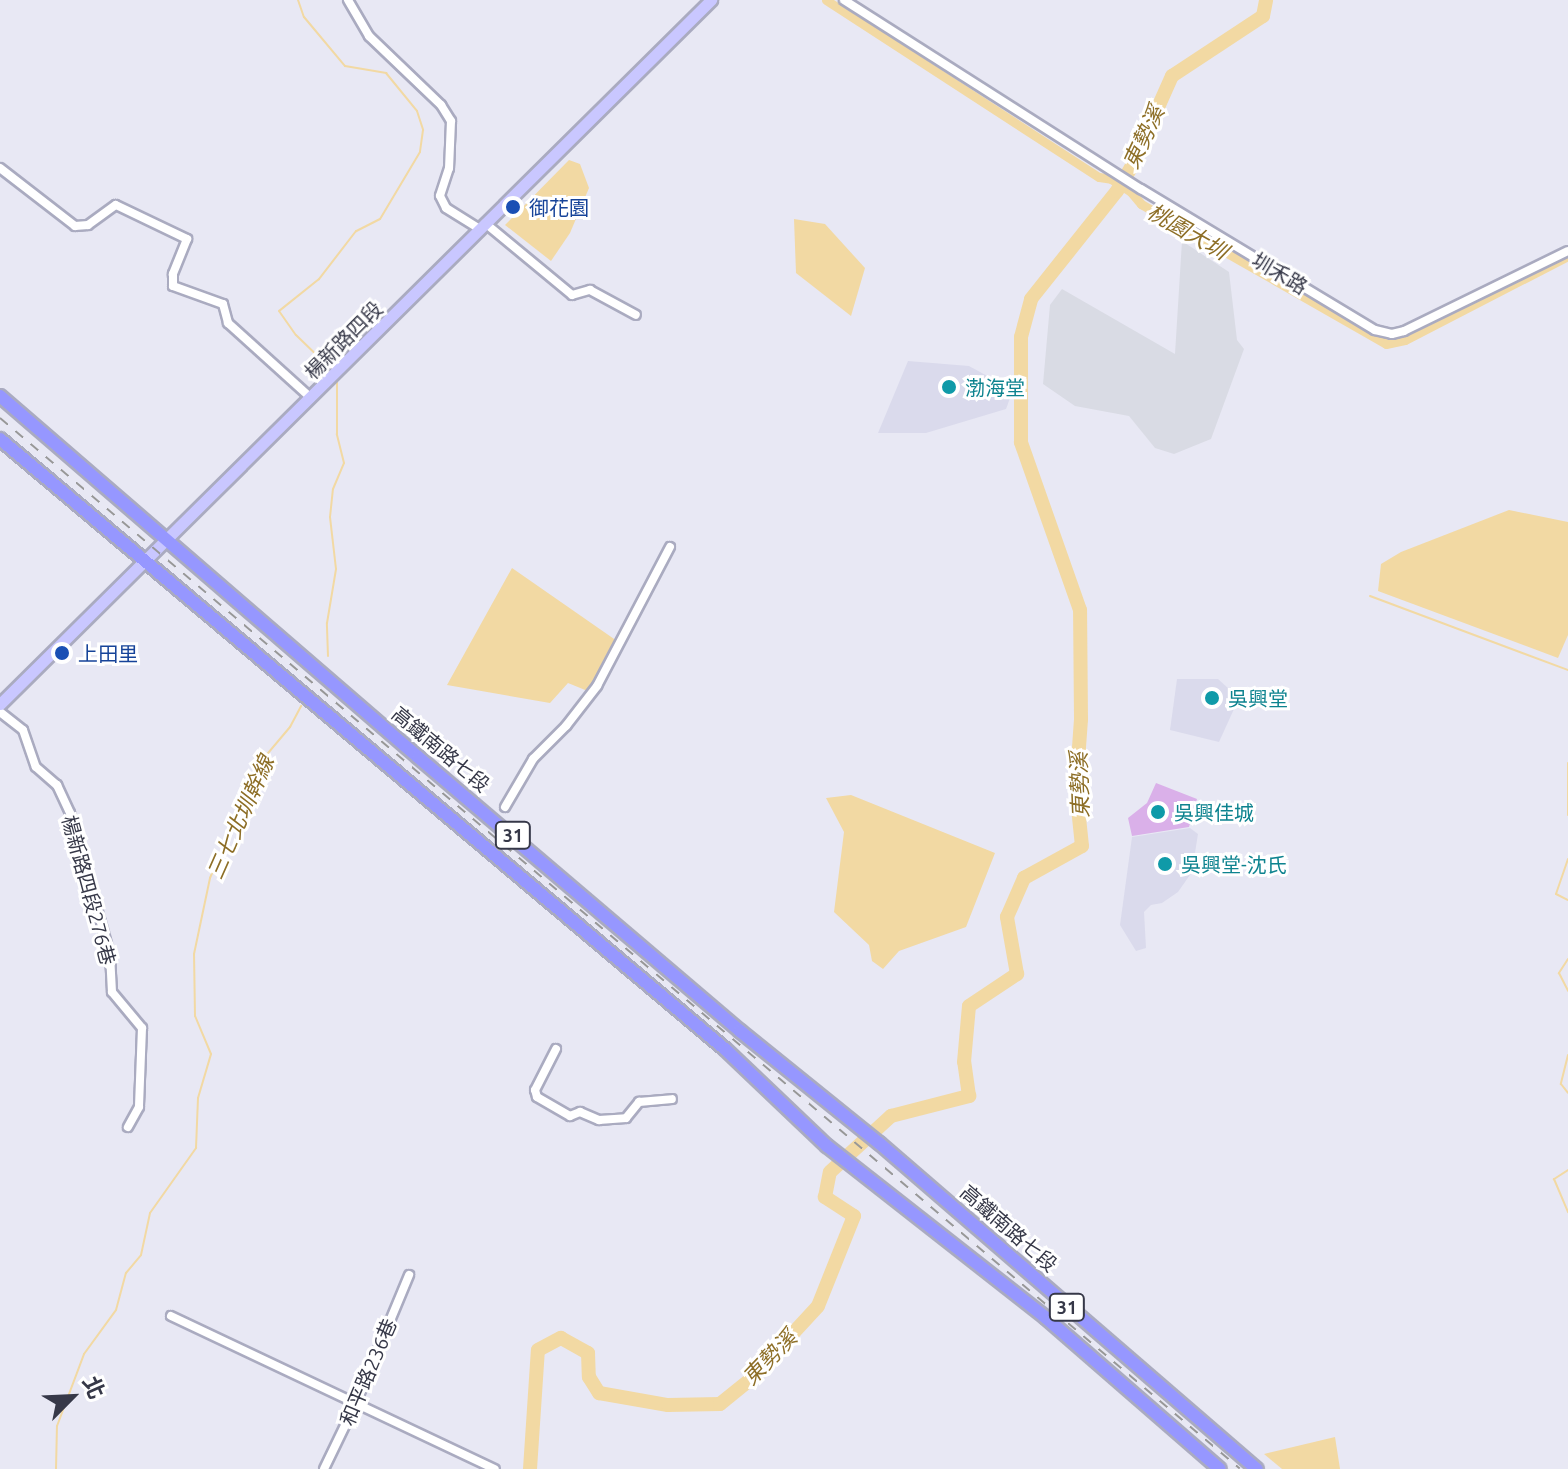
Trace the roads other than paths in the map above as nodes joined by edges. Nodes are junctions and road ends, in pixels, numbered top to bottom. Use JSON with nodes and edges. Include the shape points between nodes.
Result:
{"nodes":[{"id":1,"x":348,"y":0,"type":"edge"},
{"id":2,"x":711,"y":0,"type":"edge"},
{"id":3,"x":844,"y":0,"type":"edge"},
{"id":4,"x":0,"y":168,"type":"edge"},
{"id":5,"x":482,"y":226,"type":"junction"},
{"id":6,"x":1568,"y":251,"type":"edge"},
{"id":7,"x":636,"y":315,"type":"dead end"},
{"id":8,"x":0,"y":396,"type":"edge"},
{"id":9,"x":311,"y":398,"type":"junction"},
{"id":10,"x":0,"y":439,"type":"edge"},
{"id":11,"x":167,"y":539,"type":"junction"},
{"id":12,"x":670,"y":547,"type":"dead end"},
{"id":13,"x":145,"y":563,"type":"junction"},
{"id":14,"x":0,"y":704,"type":"edge"},
{"id":15,"x":0,"y":712,"type":"edge"},
{"id":16,"x":505,"y":807,"type":"dead end"},
{"id":17,"x":556,"y":1049,"type":"dead end"},
{"id":18,"x":672,"y":1099,"type":"dead end"},
{"id":19,"x":128,"y":1127,"type":"dead end"},
{"id":20,"x":409,"y":1275,"type":"dead end"},
{"id":21,"x":171,"y":1316,"type":"dead end"},
{"id":22,"x":355,"y":1405,"type":"junction"},
{"id":23,"x":324,"y":1469,"type":"edge"},
{"id":24,"x":495,"y":1469,"type":"edge"},
{"id":25,"x":1220,"y":1469,"type":"edge"},
{"id":26,"x":1257,"y":1469,"type":"edge"}],
"edges":[{"from":1,"to":5,"type":"street","via":[[369,36],[451,121],[449,168],[440,196],[446,208]]},
{"from":2,"to":5,"type":"main road","name":"楊新路四段"},
{"from":3,"to":6,"type":"street","name":"圳禾路","via":[[1375,330],[1404,331]]},
{"from":4,"to":9,"type":"street","via":[[75,226],[88,225],[116,205],[187,239],[173,286],[223,304],[228,323]]},
{"from":5,"to":7,"type":"street","via":[[572,295],[590,290]]},
{"from":5,"to":9,"type":"main road","name":"楊新路四段"},
{"from":8,"to":11,"type":"main road","name":"高鐵南路七段","number":"31"},
{"from":9,"to":11,"type":"main road","name":"楊新路四段"},
{"from":10,"to":13,"type":"main road","number":"31"},
{"from":11,"to":13,"type":"main road","name":"楊新路四段"},
{"from":11,"to":26,"type":"main road","name":"高鐵南路七段","number":"31","via":[[418,757],[819,1086]]},
{"from":12,"to":16,"type":"street","via":[[597,686],[533,759]]},
{"from":13,"to":14,"type":"main road","name":"楊新路四段"},
{"from":13,"to":25,"type":"main road","number":"31","via":[[408,779],[851,1166],[960,1248]]},
{"from":15,"to":19,"type":"street","name":"楊新路四段276巷","via":[[23,730],[36,767],[64,799],[110,954],[112,992],[142,1028],[139,1107]]},
{"from":17,"to":18,"type":"street","via":[[535,1090],[537,1097],[570,1116],[580,1112],[599,1120],[626,1118],[639,1102]]},
{"from":20,"to":22,"type":"street","name":"和平路236巷"},
{"from":21,"to":22,"type":"street"},
{"from":22,"to":23,"type":"street","name":"和平路236巷"},
{"from":22,"to":24,"type":"street"}]}
